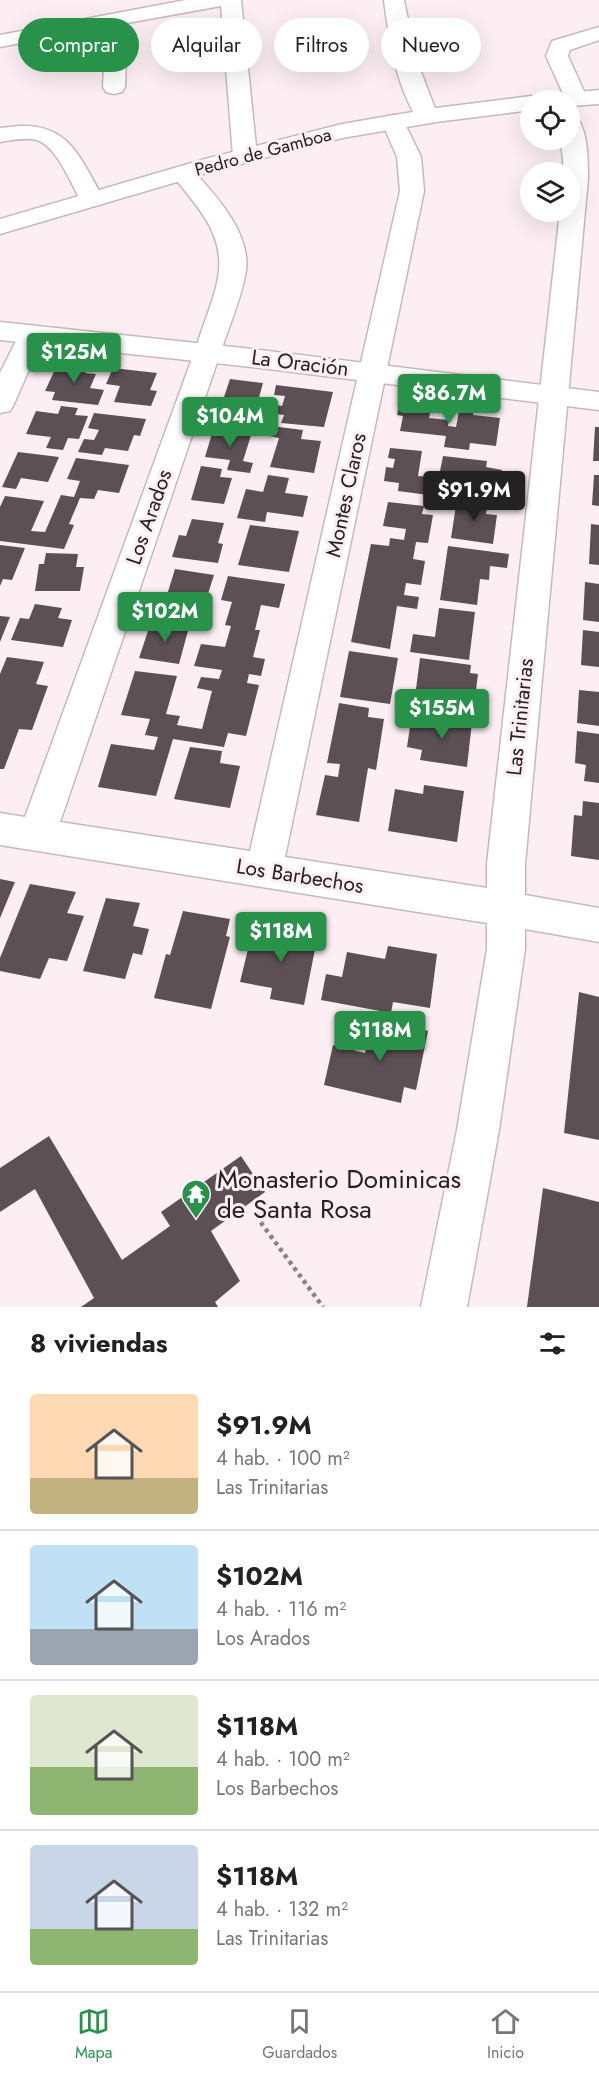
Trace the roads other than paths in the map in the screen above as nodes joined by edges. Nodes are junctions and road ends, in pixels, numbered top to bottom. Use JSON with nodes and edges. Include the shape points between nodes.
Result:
{"nodes":[{"id":1,"x":219,"y":0,"type":"edge"},
{"id":2,"x":231,"y":0,"type":"edge"},
{"id":3,"x":394,"y":0,"type":"edge"},
{"id":4,"x":122,"y":18,"type":"edge"},
{"id":5,"x":599,"y":33,"type":"edge"},
{"id":6,"x":18,"y":38,"type":"edge"},
{"id":7,"x":0,"y":41,"type":"edge"},
{"id":8,"x":115,"y":72,"type":"edge"},
{"id":9,"x":114,"y":87,"type":"dead end"},
{"id":10,"x":563,"y":90,"type":"edge"},
{"id":11,"x":599,"y":97,"type":"edge"},
{"id":12,"x":580,"y":101,"type":"edge"},
{"id":13,"x":520,"y":104,"type":"edge"},
{"id":14,"x":427,"y":116,"type":"junction"},
{"id":15,"x":393,"y":122,"type":"junction"},
{"id":16,"x":0,"y":135,"type":"edge"},
{"id":17,"x":575,"y":150,"type":"edge"},
{"id":18,"x":245,"y":156,"type":"junction"},
{"id":19,"x":183,"y":173,"type":"junction"},
{"id":20,"x":92,"y":199,"type":"junction"},
{"id":21,"x":0,"y":227,"type":"edge"},
{"id":22,"x":0,"y":331,"type":"edge"},
{"id":23,"x":31,"y":335,"type":"junction"},
{"id":24,"x":206,"y":353,"type":"junction"},
{"id":25,"x":372,"y":372,"type":"junction"},
{"id":26,"x":553,"y":396,"type":"junction"},
{"id":27,"x":599,"y":401,"type":"edge"},
{"id":28,"x":0,"y":404,"type":"edge"},
{"id":29,"x":0,"y":829,"type":"edge"},
{"id":30,"x":37,"y":835,"type":"junction"},
{"id":31,"x":264,"y":870,"type":"junction"},
{"id":32,"x":506,"y":909,"type":"junction"},
{"id":33,"x":599,"y":925,"type":"edge"},
{"id":34,"x":444,"y":1307,"type":"edge"}],
"edges":[{"from":1,"to":4,"type":"street"},
{"from":2,"to":18,"type":"street"},
{"from":3,"to":14,"type":"street","via":[[402,52]]},
{"from":5,"to":10,"type":"street","name":"Las Trinitarias","via":[[560,46],[557,56]]},
{"from":6,"to":7,"type":"street"},
{"from":8,"to":9,"type":"street"},
{"from":11,"to":12,"type":"street"},
{"from":13,"to":14,"type":"street","name":"Pedro de Gamboa"},
{"from":14,"to":15,"type":"street","name":"Pedro de Gamboa"},
{"from":15,"to":18,"type":"street","name":"Pedro de Gamboa"},
{"from":15,"to":25,"type":"street","name":"Montes Claros","via":[[409,157],[412,192]]},
{"from":16,"to":20,"type":"street","via":[[39,134],[52,139]]},
{"from":17,"to":26,"type":"street","name":"Las Trinitarias","via":[[576,178]]},
{"from":18,"to":19,"type":"street","name":"Pedro de Gamboa"},
{"from":19,"to":20,"type":"street","name":"Pedro de Gamboa"},
{"from":19,"to":24,"type":"street","name":"Los Arados","via":[[221,222],[233,268]]},
{"from":20,"to":21,"type":"street","name":"Pedro de Gamboa"},
{"from":22,"to":23,"type":"street","name":"La Oración"},
{"from":23,"to":24,"type":"street","name":"La Oración"},
{"from":23,"to":28,"type":"street"},
{"from":24,"to":25,"type":"street","name":"La Oración"},
{"from":24,"to":30,"type":"street","name":"Los Arados"},
{"from":25,"to":26,"type":"street","name":"La Oración"},
{"from":25,"to":31,"type":"street","name":"Montes Claros"},
{"from":26,"to":27,"type":"street","name":"La Oración"},
{"from":26,"to":32,"type":"street","name":"Las Trinitarias","via":[[506,864]]},
{"from":29,"to":30,"type":"street","name":"Los Barbechos"},
{"from":30,"to":31,"type":"street","name":"Los Barbechos"},
{"from":31,"to":32,"type":"street","name":"Los Barbechos"},
{"from":32,"to":33,"type":"street","name":"Los Barbechos"},
{"from":32,"to":34,"type":"street","name":"Las Trinitarias","via":[[507,950]]}]}
